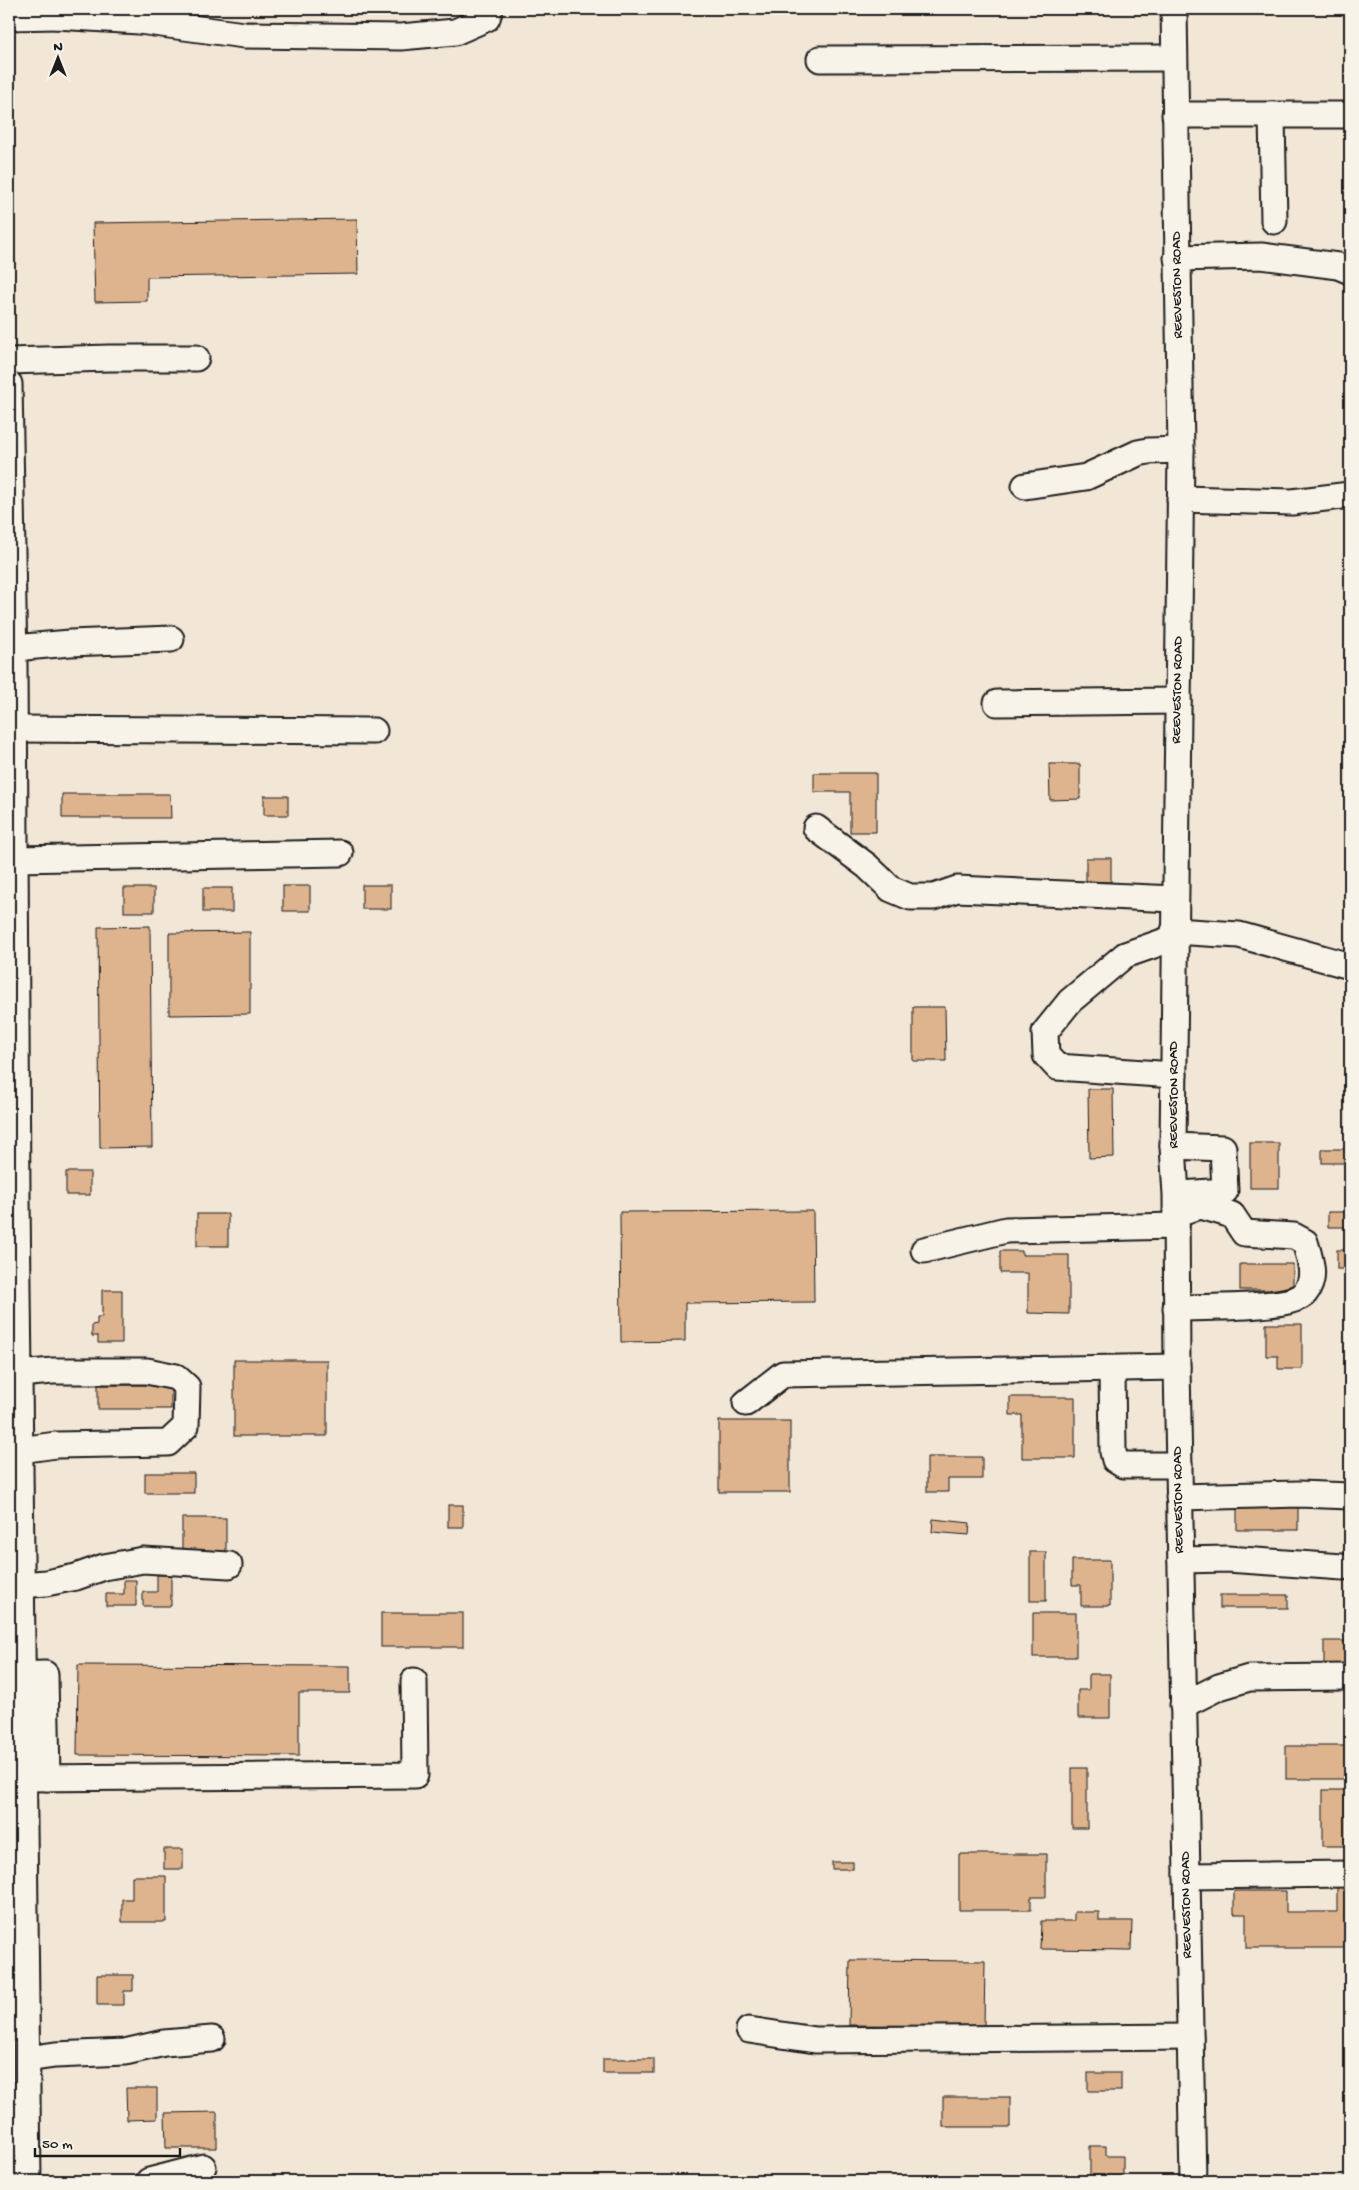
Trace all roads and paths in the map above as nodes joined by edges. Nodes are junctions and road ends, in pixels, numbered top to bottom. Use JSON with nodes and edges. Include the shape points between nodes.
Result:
{"nodes":[{"id":1,"x":490,"y":9,"type":"edge"},
{"id":2,"x":1174,"y":9,"type":"edge"},
{"id":3,"x":56,"y":12,"type":"edge"},
{"id":4,"x":9,"y":17,"type":"edge"},
{"id":5,"x":1174,"y":58,"type":"junction"},
{"id":6,"x":820,"y":60,"type":"dead end"},
{"id":7,"x":1175,"y":115,"type":"junction"},
{"id":8,"x":1272,"y":115,"type":"junction"},
{"id":9,"x":1350,"y":115,"type":"edge"},
{"id":10,"x":1274,"y":221,"type":"dead end"},
{"id":11,"x":1177,"y":258,"type":"junction"},
{"id":12,"x":1350,"y":271,"type":"edge"},
{"id":13,"x":196,"y":358,"type":"dead end"},
{"id":14,"x":9,"y":361,"type":"edge"},
{"id":15,"x":9,"y":384,"type":"edge"},
{"id":16,"x":1181,"y":450,"type":"junction"},
{"id":17,"x":1025,"y":486,"type":"dead end"},
{"id":18,"x":1350,"y":495,"type":"edge"},
{"id":19,"x":1180,"y":499,"type":"junction"},
{"id":20,"x":171,"y":639,"type":"dead end"},
{"id":21,"x":12,"y":660,"type":"edge"},
{"id":22,"x":1178,"y":701,"type":"junction"},
{"id":23,"x":997,"y":704,"type":"dead end"},
{"id":24,"x":14,"y":729,"type":"junction"},
{"id":25,"x":374,"y":731,"type":"dead end"},
{"id":26,"x":816,"y":828,"type":"dead end"},
{"id":27,"x":340,"y":853,"type":"dead end"},
{"id":28,"x":15,"y":859,"type":"junction"},
{"id":29,"x":1175,"y":899,"type":"junction"},
{"id":30,"x":12,"y":922,"type":"edge"},
{"id":31,"x":1174,"y":935,"type":"junction"},
{"id":32,"x":1350,"y":966,"type":"edge"},
{"id":33,"x":1174,"y":1075,"type":"junction"},
{"id":34,"x":1173,"y":1146,"type":"junction"},
{"id":35,"x":13,"y":1199,"type":"edge"},
{"id":36,"x":1176,"y":1211,"type":"junction"},
{"id":37,"x":924,"y":1250,"type":"dead end"},
{"id":38,"x":1176,"y":1308,"type":"junction"},
{"id":39,"x":1177,"y":1367,"type":"junction"},
{"id":40,"x":1112,"y":1369,"type":"junction"},
{"id":41,"x":19,"y":1374,"type":"junction"},
{"id":42,"x":746,"y":1403,"type":"dead end"},
{"id":43,"x":16,"y":1456,"type":"edge"},
{"id":44,"x":1179,"y":1465,"type":"junction"},
{"id":45,"x":1350,"y":1496,"type":"edge"},
{"id":46,"x":1180,"y":1497,"type":"junction"},
{"id":47,"x":15,"y":1505,"type":"edge"},
{"id":48,"x":1181,"y":1560,"type":"junction"},
{"id":49,"x":229,"y":1565,"type":"dead end"},
{"id":50,"x":1342,"y":1568,"type":"dead end"},
{"id":51,"x":21,"y":1585,"type":"junction"},
{"id":52,"x":16,"y":1675,"type":"edge"},
{"id":53,"x":1350,"y":1676,"type":"edge"},
{"id":54,"x":414,"y":1681,"type":"dead end"},
{"id":55,"x":1183,"y":1705,"type":"junction"},
{"id":56,"x":26,"y":1787,"type":"edge"},
{"id":57,"x":1350,"y":1874,"type":"edge"},
{"id":58,"x":1187,"y":1876,"type":"junction"},
{"id":59,"x":17,"y":1990,"type":"edge"},
{"id":60,"x":749,"y":2030,"type":"dead end"},
{"id":61,"x":1190,"y":2037,"type":"junction"},
{"id":62,"x":212,"y":2039,"type":"dead end"},
{"id":63,"x":27,"y":2059,"type":"junction"},
{"id":64,"x":203,"y":2167,"type":"dead end"},
{"id":65,"x":28,"y":2181,"type":"edge"},
{"id":66,"x":149,"y":2181,"type":"edge"},
{"id":67,"x":1192,"y":2181,"type":"edge"}],
"edges":[{"from":1,"to":3,"type":"street","via":[[487,18],[455,32],[401,37],[244,36]]},
{"from":2,"to":5,"type":"street","name":"REEVESTON ROAD"},
{"from":3,"to":4,"type":"street"},
{"from":5,"to":6,"type":"street"},
{"from":5,"to":7,"type":"street","name":"REEVESTON ROAD"},
{"from":7,"to":8,"type":"street"},
{"from":7,"to":11,"type":"street","name":"REEVESTON ROAD"},
{"from":8,"to":9,"type":"street"},
{"from":8,"to":10,"type":"street"},
{"from":11,"to":12,"type":"street","via":[[1261,256],[1338,266]]},
{"from":11,"to":16,"type":"street","name":"REEVESTON ROAD"},
{"from":13,"to":14,"type":"street"},
{"from":15,"to":21,"type":"street"},
{"from":16,"to":17,"type":"street","via":[[1138,453],[1086,477]]},
{"from":16,"to":19,"type":"street","name":"REEVESTON ROAD"},
{"from":18,"to":19,"type":"street","via":[[1292,502]]},
{"from":19,"to":22,"type":"street","name":"REEVESTON ROAD"},
{"from":20,"to":21,"type":"street","via":[[70,643]]},
{"from":21,"to":24,"type":"street"},
{"from":22,"to":23,"type":"street"},
{"from":22,"to":29,"type":"street","name":"REEVESTON ROAD"},
{"from":24,"to":25,"type":"street"},
{"from":24,"to":28,"type":"street"},
{"from":26,"to":29,"type":"street","via":[[867,866],[891,889],[910,897],[934,897],[956,889]]},
{"from":27,"to":28,"type":"street"},
{"from":28,"to":30,"type":"street"},
{"from":29,"to":31,"type":"street","name":"REEVESTON ROAD"},
{"from":30,"to":35,"type":"street"},
{"from":31,"to":32,"type":"street","via":[[1239,935]]},
{"from":31,"to":33,"type":"street","name":"REEVESTON ROAD"},
{"from":31,"to":33,"type":"street","via":[[1125,954],[1070,1001],[1045,1032],[1046,1055],[1057,1067]]},
{"from":33,"to":34,"type":"street","name":"REEVESTON ROAD"},
{"from":34,"to":36,"type":"street","name":"REEVESTON ROAD"},
{"from":34,"to":36,"type":"street","via":[[1223,1148],[1225,1191]]},
{"from":35,"to":41,"type":"street"},
{"from":36,"to":37,"type":"street","via":[[1006,1230]]},
{"from":36,"to":38,"type":"street","name":"REEVESTON ROAD"},
{"from":36,"to":38,"type":"street","via":[[1201,1206],[1232,1215],[1244,1233],[1294,1236],[1305,1242],[1312,1264],[1310,1285],[1304,1296],[1288,1302]]},
{"from":38,"to":39,"type":"street","name":"REEVESTON ROAD"},
{"from":39,"to":40,"type":"street"},
{"from":39,"to":44,"type":"street","name":"REEVESTON ROAD"},
{"from":40,"to":42,"type":"street","via":[[783,1374]]},
{"from":40,"to":44,"type":"street","via":[[1115,1460],[1123,1465]]},
{"from":41,"to":43,"type":"street"},
{"from":41,"to":43,"type":"street","via":[[148,1370],[176,1377],[186,1386],[186,1426],[168,1443],[56,1445]]},
{"from":43,"to":47,"type":"street"},
{"from":44,"to":46,"type":"street","name":"REEVESTON ROAD"},
{"from":45,"to":46,"type":"street"},
{"from":46,"to":48,"type":"street","name":"REEVESTON ROAD"},
{"from":47,"to":51,"type":"street"},
{"from":48,"to":50,"type":"street","via":[[1227,1559]]},
{"from":48,"to":55,"type":"street","name":"REEVESTON ROAD"},
{"from":49,"to":51,"type":"street","via":[[143,1560],[54,1581]]},
{"from":51,"to":52,"type":"street"},
{"from":52,"to":56,"type":"street"},
{"from":53,"to":55,"type":"street","via":[[1249,1678],[1218,1687]]},
{"from":54,"to":56,"type":"street","via":[[415,1775]]},
{"from":55,"to":58,"type":"street","name":"REEVESTON ROAD"},
{"from":56,"to":59,"type":"street"},
{"from":57,"to":58,"type":"street"},
{"from":58,"to":61,"type":"street","name":"REEVESTON ROAD"},
{"from":59,"to":63,"type":"street"},
{"from":60,"to":61,"type":"street","via":[[814,2040]]},
{"from":61,"to":67,"type":"street","name":"REEVESTON ROAD"},
{"from":62,"to":63,"type":"street","via":[[164,2043],[125,2052]]},
{"from":63,"to":65,"type":"street"},
{"from":64,"to":66,"type":"street"}]}
